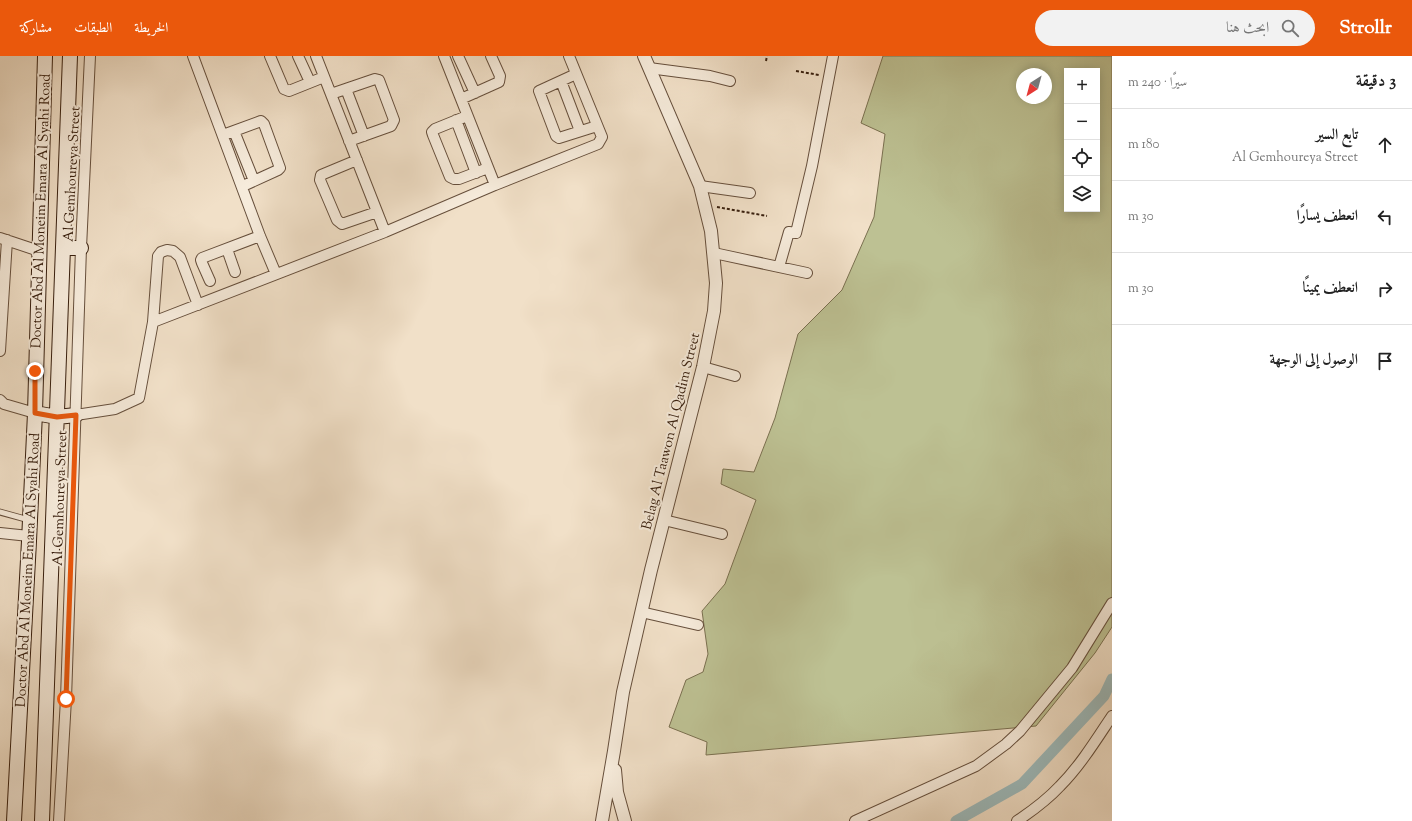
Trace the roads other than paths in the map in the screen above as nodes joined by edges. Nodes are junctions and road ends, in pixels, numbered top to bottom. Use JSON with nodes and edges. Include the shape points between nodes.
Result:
{"nodes":[{"id":1,"x":45,"y":56,"type":"edge"},
{"id":2,"x":70,"y":56,"type":"edge"},
{"id":3,"x":90,"y":56,"type":"edge"},
{"id":4,"x":193,"y":56,"type":"edge"},
{"id":5,"x":270,"y":56,"type":"edge"},
{"id":6,"x":298,"y":56,"type":"edge"},
{"id":7,"x":316,"y":56,"type":"edge"},
{"id":8,"x":444,"y":56,"type":"edge"},
{"id":9,"x":458,"y":56,"type":"edge"},
{"id":10,"x":491,"y":56,"type":"edge"},
{"id":11,"x":569,"y":56,"type":"edge"},
{"id":12,"x":644,"y":56,"type":"edge"},
{"id":13,"x":833,"y":56,"type":"edge"},
{"id":14,"x":649,"y":68,"type":"junction"},
{"id":15,"x":576,"y":74,"type":"junction"},
{"id":16,"x":324,"y":77,"type":"junction"},
{"id":17,"x":561,"y":81,"type":"junction"},
{"id":18,"x":730,"y":81,"type":"dead end"},
{"id":19,"x":310,"y":82,"type":"junction"},
{"id":20,"x":346,"y":89,"type":"junction"},
{"id":21,"x":475,"y":93,"type":"junction"},
{"id":22,"x":331,"y":94,"type":"junction"},
{"id":23,"x":461,"y":99,"type":"junction"},
{"id":24,"x":467,"y":116,"type":"junction"},
{"id":25,"x":456,"y":120,"type":"junction"},
{"id":26,"x":597,"y":126,"type":"junction"},
{"id":27,"x":234,"y":131,"type":"junction"},
{"id":28,"x":580,"y":131,"type":"junction"},
{"id":29,"x":223,"y":135,"type":"junction"},
{"id":30,"x":364,"y":136,"type":"junction"},
{"id":31,"x":349,"y":141,"type":"junction"},
{"id":32,"x":357,"y":160,"type":"junction"},
{"id":33,"x":488,"y":168,"type":"junction"},
{"id":34,"x":476,"y":173,"type":"junction"},
{"id":35,"x":254,"y":181,"type":"junction"},
{"id":36,"x":495,"y":185,"type":"junction"},
{"id":37,"x":243,"y":186,"type":"junction"},
{"id":38,"x":700,"y":186,"type":"junction"},
{"id":39,"x":750,"y":193,"type":"dead end"},
{"id":40,"x":377,"y":212,"type":"junction"},
{"id":41,"x":385,"y":232,"type":"junction"},
{"id":42,"x":260,"y":236,"type":"junction"},
{"id":43,"x":3,"y":239,"type":"edge"},
{"id":44,"x":63,"y":248,"type":"junction"},
{"id":45,"x":81,"y":248,"type":"junction"},
{"id":46,"x":227,"y":248,"type":"junction"},
{"id":47,"x":39,"y":251,"type":"junction"},
{"id":48,"x":714,"y":253,"type":"junction"},
{"id":49,"x":779,"y":267,"type":"junction"},
{"id":50,"x":235,"y":272,"type":"dead end"},
{"id":51,"x":807,"y":273,"type":"dead end"},
{"id":52,"x":276,"y":274,"type":"junction"},
{"id":53,"x":210,"y":281,"type":"dead end"},
{"id":54,"x":198,"y":305,"type":"junction"},
{"id":55,"x":153,"y":322,"type":"junction"},
{"id":56,"x":0,"y":351,"type":"edge"},
{"id":57,"x":703,"y":367,"type":"junction"},
{"id":58,"x":735,"y":376,"type":"dead end"},
{"id":59,"x":1,"y":403,"type":"edge"},
{"id":60,"x":35,"y":413,"type":"junction"},
{"id":61,"x":76,"y":415,"type":"junction"},
{"id":62,"x":57,"y":417,"type":"junction"},
{"id":63,"x":0,"y":512,"type":"edge"},
{"id":64,"x":30,"y":520,"type":"junction"},
{"id":65,"x":664,"y":520,"type":"junction"},
{"id":66,"x":0,"y":533,"type":"edge"},
{"id":67,"x":722,"y":534,"type":"dead end"},
{"id":68,"x":29,"y":538,"type":"junction"},
{"id":69,"x":52,"y":541,"type":"junction"},
{"id":70,"x":1112,"y":603,"type":"edge"},
{"id":71,"x":641,"y":612,"type":"junction"},
{"id":72,"x":698,"y":625,"type":"dead end"},
{"id":73,"x":1112,"y":716,"type":"edge"},
{"id":74,"x":614,"y":751,"type":"junction"},
{"id":75,"x":14,"y":821,"type":"edge"},
{"id":76,"x":42,"y":821,"type":"edge"},
{"id":77,"x":59,"y":821,"type":"edge"},
{"id":78,"x":602,"y":821,"type":"edge"},
{"id":79,"x":625,"y":821,"type":"edge"},
{"id":80,"x":855,"y":821,"type":"edge"},
{"id":81,"x":1017,"y":821,"type":"edge"}],
"edges":[{"from":1,"to":47,"type":"main road","name":"Doctor Abd Al Moneim Emara Al Syahi Road"},
{"from":2,"to":44,"type":"main road","name":"Doctor Abd Al Moneim Emara Al Syahi Road"},
{"from":3,"to":45,"type":"street","name":"Al Gemhoureya Street"},
{"from":4,"to":29,"type":"street"},
{"from":5,"to":19,"type":"street","via":[[284,89],[289,90]]},
{"from":6,"to":19,"type":"street"},
{"from":7,"to":16,"type":"street"},
{"from":8,"to":23,"type":"street"},
{"from":9,"to":21,"type":"street"},
{"from":10,"to":21,"type":"street","via":[[499,82]]},
{"from":11,"to":15,"type":"street"},
{"from":12,"to":14,"type":"street","name":"Belag Al Taawon Al Qadim Street"},
{"from":13,"to":49,"type":"street","via":[[812,166],[796,232],[789,232]]},
{"from":14,"to":18,"type":"street"},
{"from":14,"to":38,"type":"street","name":"Belag Al Taawon Al Qadim Street"},
{"from":15,"to":17,"type":"street"},
{"from":15,"to":26,"type":"street"},
{"from":16,"to":19,"type":"street"},
{"from":16,"to":22,"type":"street"},
{"from":17,"to":28,"type":"street"},
{"from":17,"to":28,"type":"street","via":[[539,92],[558,138]]},
{"from":20,"to":22,"type":"street"},
{"from":20,"to":30,"type":"street"},
{"from":20,"to":30,"type":"street","via":[[377,79],[394,120],[391,126]]},
{"from":21,"to":23,"type":"street"},
{"from":22,"to":31,"type":"street"},
{"from":23,"to":24,"type":"street"},
{"from":24,"to":25,"type":"street"},
{"from":24,"to":33,"type":"street"},
{"from":25,"to":34,"type":"street"},
{"from":25,"to":34,"type":"street","via":[[435,129],[433,135],[450,177],[459,179]]},
{"from":26,"to":28,"type":"street"},
{"from":26,"to":36,"type":"street","via":[[602,137],[598,144]]},
{"from":27,"to":29,"type":"street"},
{"from":27,"to":35,"type":"street"},
{"from":27,"to":35,"type":"street","via":[[261,122],[264,124],[280,168]]},
{"from":29,"to":37,"type":"street"},
{"from":30,"to":31,"type":"street"},
{"from":31,"to":32,"type":"street"},
{"from":32,"to":40,"type":"street"},
{"from":32,"to":40,"type":"street","via":[[321,175],[320,180],[337,220],[342,224]]},
{"from":33,"to":34,"type":"street"},
{"from":33,"to":36,"type":"street"},
{"from":35,"to":37,"type":"street"},
{"from":36,"to":41,"type":"street"},
{"from":37,"to":42,"type":"street"},
{"from":38,"to":39,"type":"street"},
{"from":38,"to":48,"type":"street","name":"Belag Al Taawon Al Qadim Street"},
{"from":40,"to":41,"type":"street"},
{"from":41,"to":52,"type":"street"},
{"from":42,"to":46,"type":"street"},
{"from":42,"to":52,"type":"street"},
{"from":43,"to":47,"type":"street"},
{"from":43,"to":56,"type":"street"},
{"from":44,"to":45,"type":"main road"},
{"from":44,"to":62,"type":"main road","name":"Doctor Abd Al Moneim Emara Al Syahi Road"},
{"from":45,"to":61,"type":"street","name":"Al Gemhoureya Street"},
{"from":46,"to":50,"type":"street"},
{"from":46,"to":53,"type":"street","via":[[202,258]]},
{"from":47,"to":60,"type":"main road","name":"Doctor Abd Al Moneim Emara Al Syahi Road"},
{"from":48,"to":49,"type":"street"},
{"from":48,"to":57,"type":"street","name":"Belag Al Taawon Al Qadim Street","via":[[714,311]]},
{"from":49,"to":51,"type":"street"},
{"from":52,"to":54,"type":"street"},
{"from":54,"to":55,"type":"street"},
{"from":54,"to":55,"type":"street","via":[[180,257],[172,251],[161,252],[158,256]]},
{"from":55,"to":61,"type":"street","via":[[139,398],[115,409]]},
{"from":57,"to":58,"type":"street"},
{"from":57,"to":65,"type":"street","name":"Belag Al Taawon Al Qadim Street"},
{"from":59,"to":60,"type":"street"},
{"from":60,"to":62,"type":"main road"},
{"from":60,"to":64,"type":"main road","name":"Doctor Abd Al Moneim Emara Al Syahi Road"},
{"from":61,"to":62,"type":"main road"},
{"from":61,"to":77,"type":"street","name":"Al Gemhoureya Street"},
{"from":62,"to":69,"type":"main road","name":"Doctor Abd Al Moneim Emara Al Syahi Road"},
{"from":63,"to":64,"type":"lane"},
{"from":64,"to":68,"type":"main road","name":"Doctor Abd Al Moneim Emara Al Syahi Road"},
{"from":65,"to":67,"type":"street"},
{"from":65,"to":71,"type":"street","name":"Belag Al Taawon Al Qadim Street"},
{"from":66,"to":68,"type":"street"},
{"from":68,"to":69,"type":"main road"},
{"from":68,"to":75,"type":"main road","name":"Doctor Abd Al Moneim Emara Al Syahi Road"},
{"from":69,"to":76,"type":"main road","name":"Doctor Abd Al Moneim Emara Al Syahi Road"},
{"from":70,"to":80,"type":"street","via":[[1072,668],[1020,731],[992,756],[976,766]]},
{"from":71,"to":72,"type":"street"},
{"from":71,"to":74,"type":"street","name":"Belag Al Taawon Al Qadim Street","via":[[622,692]]},
{"from":73,"to":81,"type":"street","via":[[1061,786]]},
{"from":74,"to":78,"type":"street","name":"Belag Al Taawon Al Qadim Street"},
{"from":74,"to":79,"type":"street","via":[[617,792]]}]}
